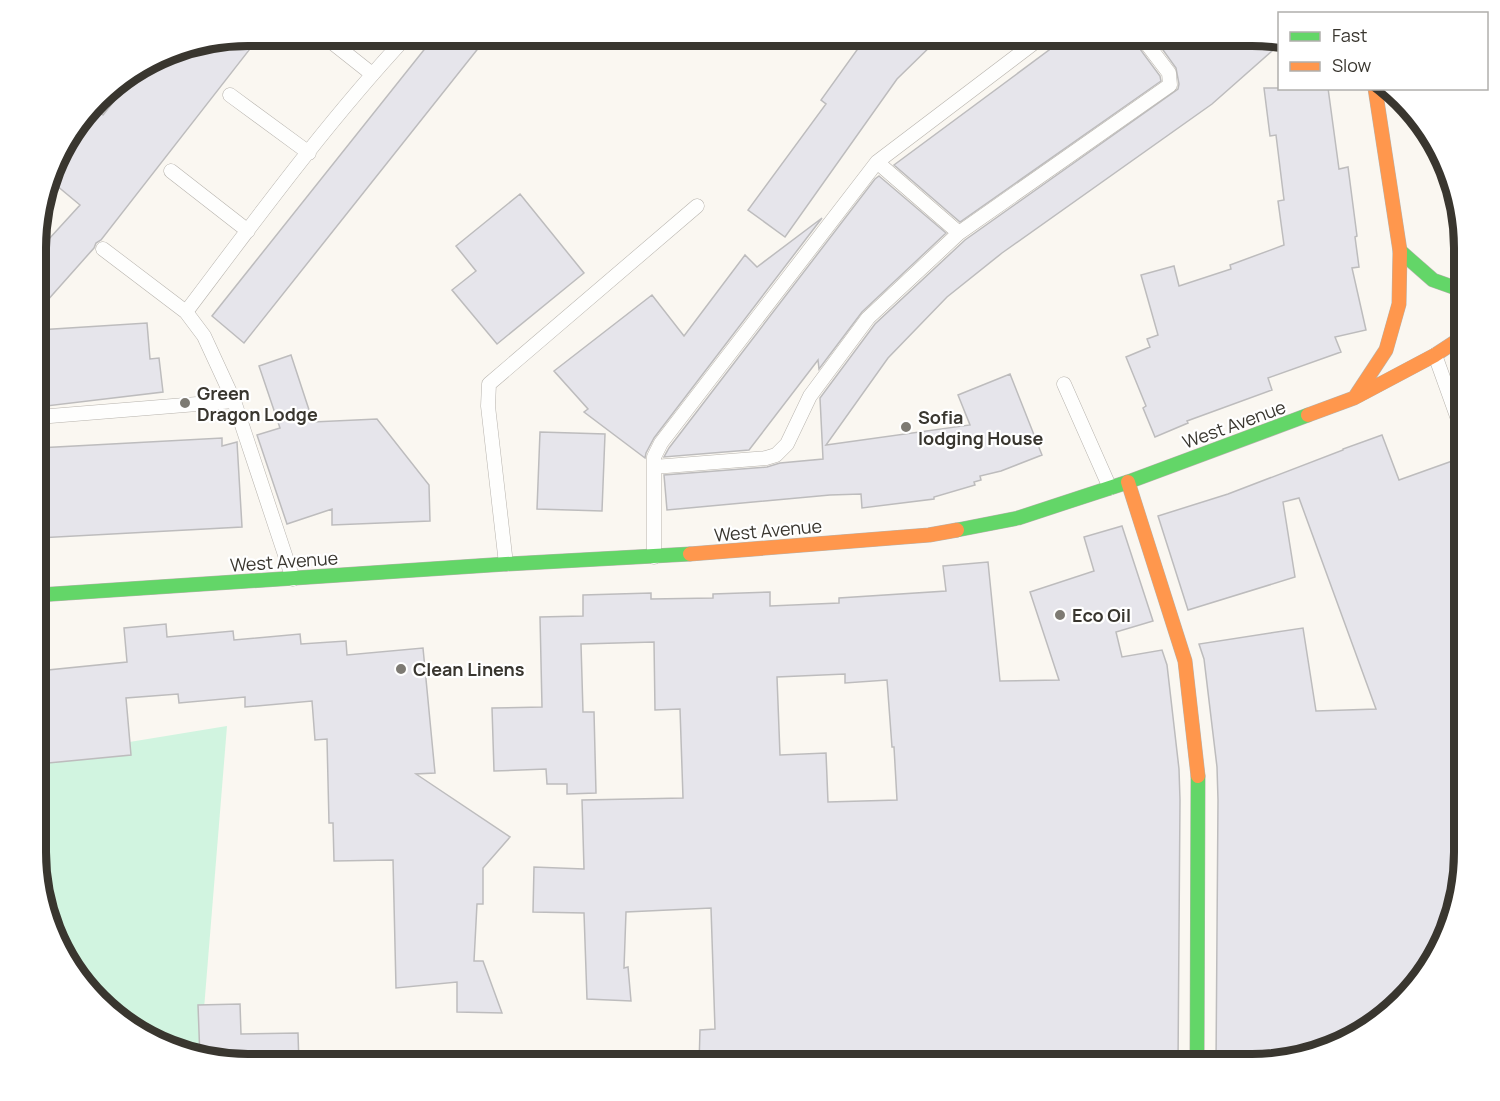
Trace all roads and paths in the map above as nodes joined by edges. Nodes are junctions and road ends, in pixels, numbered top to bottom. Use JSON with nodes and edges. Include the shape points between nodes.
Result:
{"nodes":[{"id":1,"x":337,"y":46,"type":"edge"},
{"id":2,"x":398,"y":46,"type":"edge"},
{"id":3,"x":1029,"y":47,"type":"edge"},
{"id":4,"x":1149,"y":47,"type":"edge"},
{"id":5,"x":372,"y":74,"type":"junction"},
{"id":6,"x":1375,"y":90,"type":"edge"},
{"id":7,"x":230,"y":95,"type":"dead end"},
{"id":8,"x":309,"y":153,"type":"junction"},
{"id":9,"x":877,"y":162,"type":"junction"},
{"id":10,"x":171,"y":171,"type":"dead end"},
{"id":11,"x":696,"y":206,"type":"dead end"},
{"id":12,"x":248,"y":231,"type":"junction"},
{"id":13,"x":959,"y":233,"type":"junction"},
{"id":14,"x":103,"y":249,"type":"dead end"},
{"id":15,"x":1400,"y":251,"type":"junction"},
{"id":16,"x":1453,"y":287,"type":"edge"},
{"id":17,"x":186,"y":312,"type":"junction"},
{"id":18,"x":1453,"y":346,"type":"edge"},
{"id":19,"x":1435,"y":355,"type":"junction"},
{"id":20,"x":1064,"y":384,"type":"dead end"},
{"id":21,"x":1354,"y":398,"type":"junction"},
{"id":22,"x":234,"y":401,"type":"junction"},
{"id":23,"x":1453,"y":405,"type":"edge"},
{"id":24,"x":46,"y":416,"type":"edge"},
{"id":25,"x":654,"y":467,"type":"junction"},
{"id":26,"x":1128,"y":482,"type":"junction"},
{"id":27,"x":1110,"y":488,"type":"junction"},
{"id":28,"x":654,"y":557,"type":"junction"},
{"id":29,"x":507,"y":564,"type":"junction"},
{"id":30,"x":293,"y":579,"type":"junction"},
{"id":31,"x":47,"y":594,"type":"edge"},
{"id":32,"x":1197,"y":1054,"type":"edge"}],
"edges":[{"from":1,"to":5,"type":"lane"},
{"from":2,"to":5,"type":"lane"},
{"from":3,"to":9,"type":"lane"},
{"from":4,"to":13,"type":"lane","via":[[1169,73],[1170,85]]},
{"from":5,"to":8,"type":"lane"},
{"from":6,"to":15,"type":"main road"},
{"from":7,"to":8,"type":"lane"},
{"from":8,"to":12,"type":"lane"},
{"from":9,"to":13,"type":"lane"},
{"from":9,"to":25,"type":"lane","via":[[661,443]]},
{"from":10,"to":12,"type":"lane"},
{"from":11,"to":29,"type":"lane","via":[[489,384],[488,406]]},
{"from":12,"to":17,"type":"lane"},
{"from":13,"to":25,"type":"lane","via":[[868,318],[810,396],[787,444],[776,454]]},
{"from":14,"to":17,"type":"lane"},
{"from":15,"to":16,"type":"main road","via":[[1433,280]]},
{"from":15,"to":21,"type":"main road","via":[[1399,304],[1386,350]]},
{"from":17,"to":22,"type":"lane","via":[[204,336]]},
{"from":18,"to":19,"type":"main road","name":"West Avenue"},
{"from":19,"to":21,"type":"main road","name":"West Avenue"},
{"from":19,"to":23,"type":"lane"},
{"from":20,"to":27,"type":"lane"},
{"from":21,"to":26,"type":"main road","name":"West Avenue"},
{"from":22,"to":24,"type":"lane"},
{"from":22,"to":30,"type":"lane"},
{"from":25,"to":28,"type":"lane"},
{"from":26,"to":27,"type":"main road","name":"West Avenue"},
{"from":26,"to":32,"type":"main road","via":[[1185,661],[1198,768]]},
{"from":27,"to":28,"type":"main road","name":"West Avenue","via":[[1018,518],[929,535]]},
{"from":28,"to":29,"type":"main road","name":"West Avenue"},
{"from":29,"to":30,"type":"main road","name":"West Avenue"},
{"from":30,"to":31,"type":"main road","name":"West Avenue"}]}
